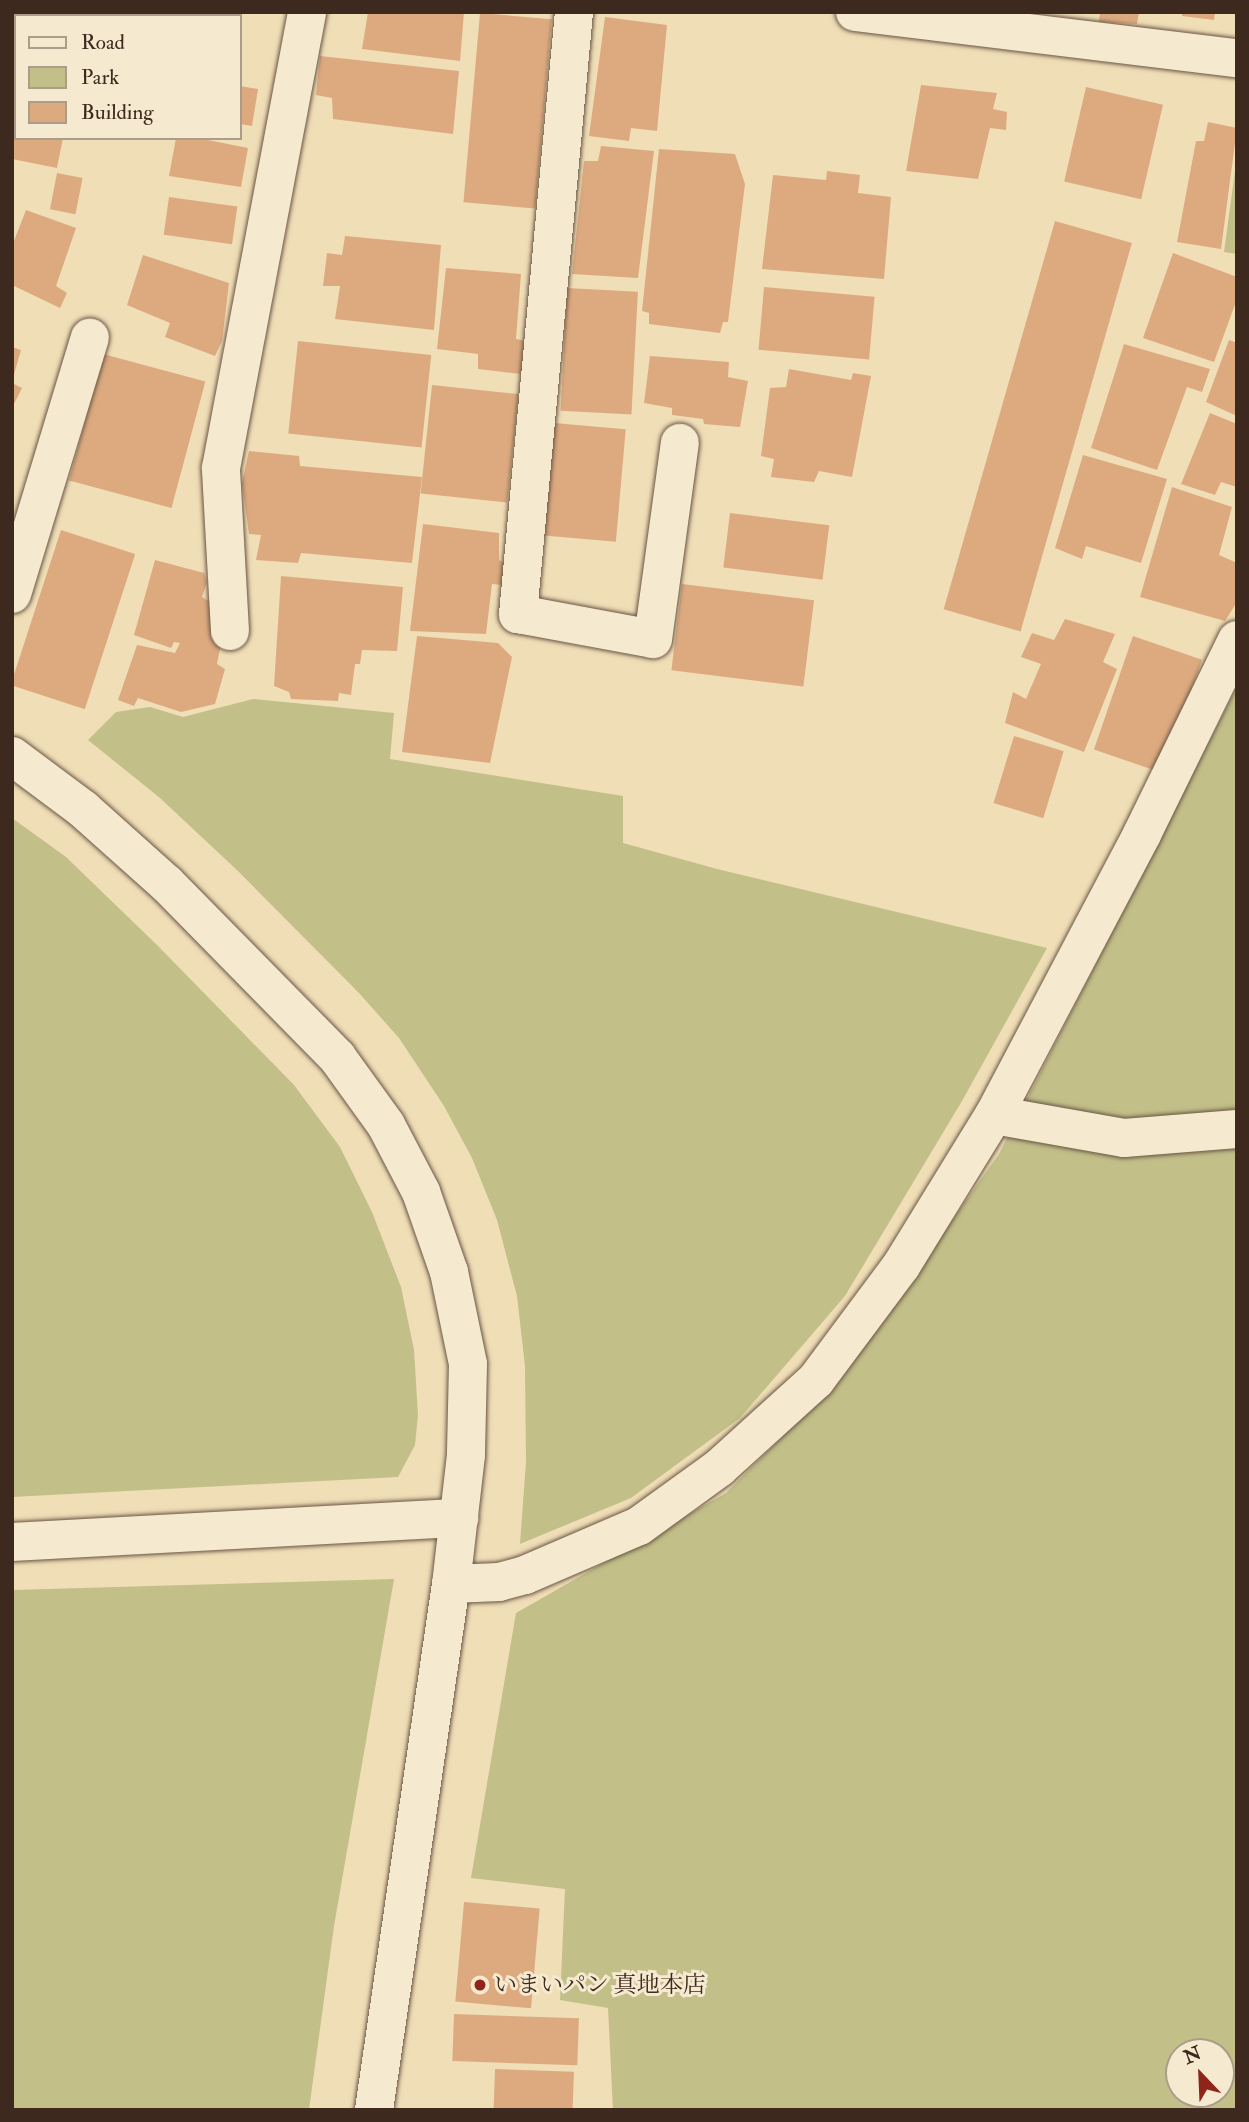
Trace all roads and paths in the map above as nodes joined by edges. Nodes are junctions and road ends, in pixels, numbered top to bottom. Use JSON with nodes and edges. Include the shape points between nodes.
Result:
{"nodes":[{"id":1,"x":307,"y":12,"type":"edge"},
{"id":2,"x":574,"y":12,"type":"edge"},
{"id":3,"x":855,"y":12,"type":"edge"},
{"id":4,"x":1237,"y":58,"type":"edge"},
{"id":5,"x":90,"y":338,"type":"dead end"},
{"id":6,"x":680,"y":443,"type":"dead end"},
{"id":7,"x":12,"y":594,"type":"edge"},
{"id":8,"x":230,"y":631,"type":"dead end"},
{"id":9,"x":1237,"y":640,"type":"edge"},
{"id":10,"x":12,"y":756,"type":"edge"},
{"id":11,"x":994,"y":1115,"type":"junction"},
{"id":12,"x":1237,"y":1129,"type":"edge"},
{"id":13,"x":459,"y":1518,"type":"junction"},
{"id":14,"x":12,"y":1542,"type":"edge"},
{"id":15,"x":451,"y":1584,"type":"junction"},
{"id":16,"x":374,"y":2110,"type":"edge"}],
"edges":[{"from":1,"to":8,"type":"street","via":[[221,468]]},
{"from":2,"to":6,"type":"street","via":[[518,614],[653,639]]},
{"from":3,"to":4,"type":"street"},
{"from":5,"to":7,"type":"street"},
{"from":9,"to":11,"type":"street","via":[[1142,834]]},
{"from":10,"to":13,"type":"street","via":[[83,809],[167,884],[337,1057],[386,1125],[421,1192],[449,1272],[468,1364]]},
{"from":11,"to":12,"type":"street","via":[[1125,1138]]},
{"from":11,"to":15,"type":"street","via":[[901,1266],[816,1380],[719,1468],[639,1526],[499,1582]]},
{"from":13,"to":14,"type":"street"},
{"from":13,"to":15,"type":"street"},
{"from":15,"to":16,"type":"street"}]}
